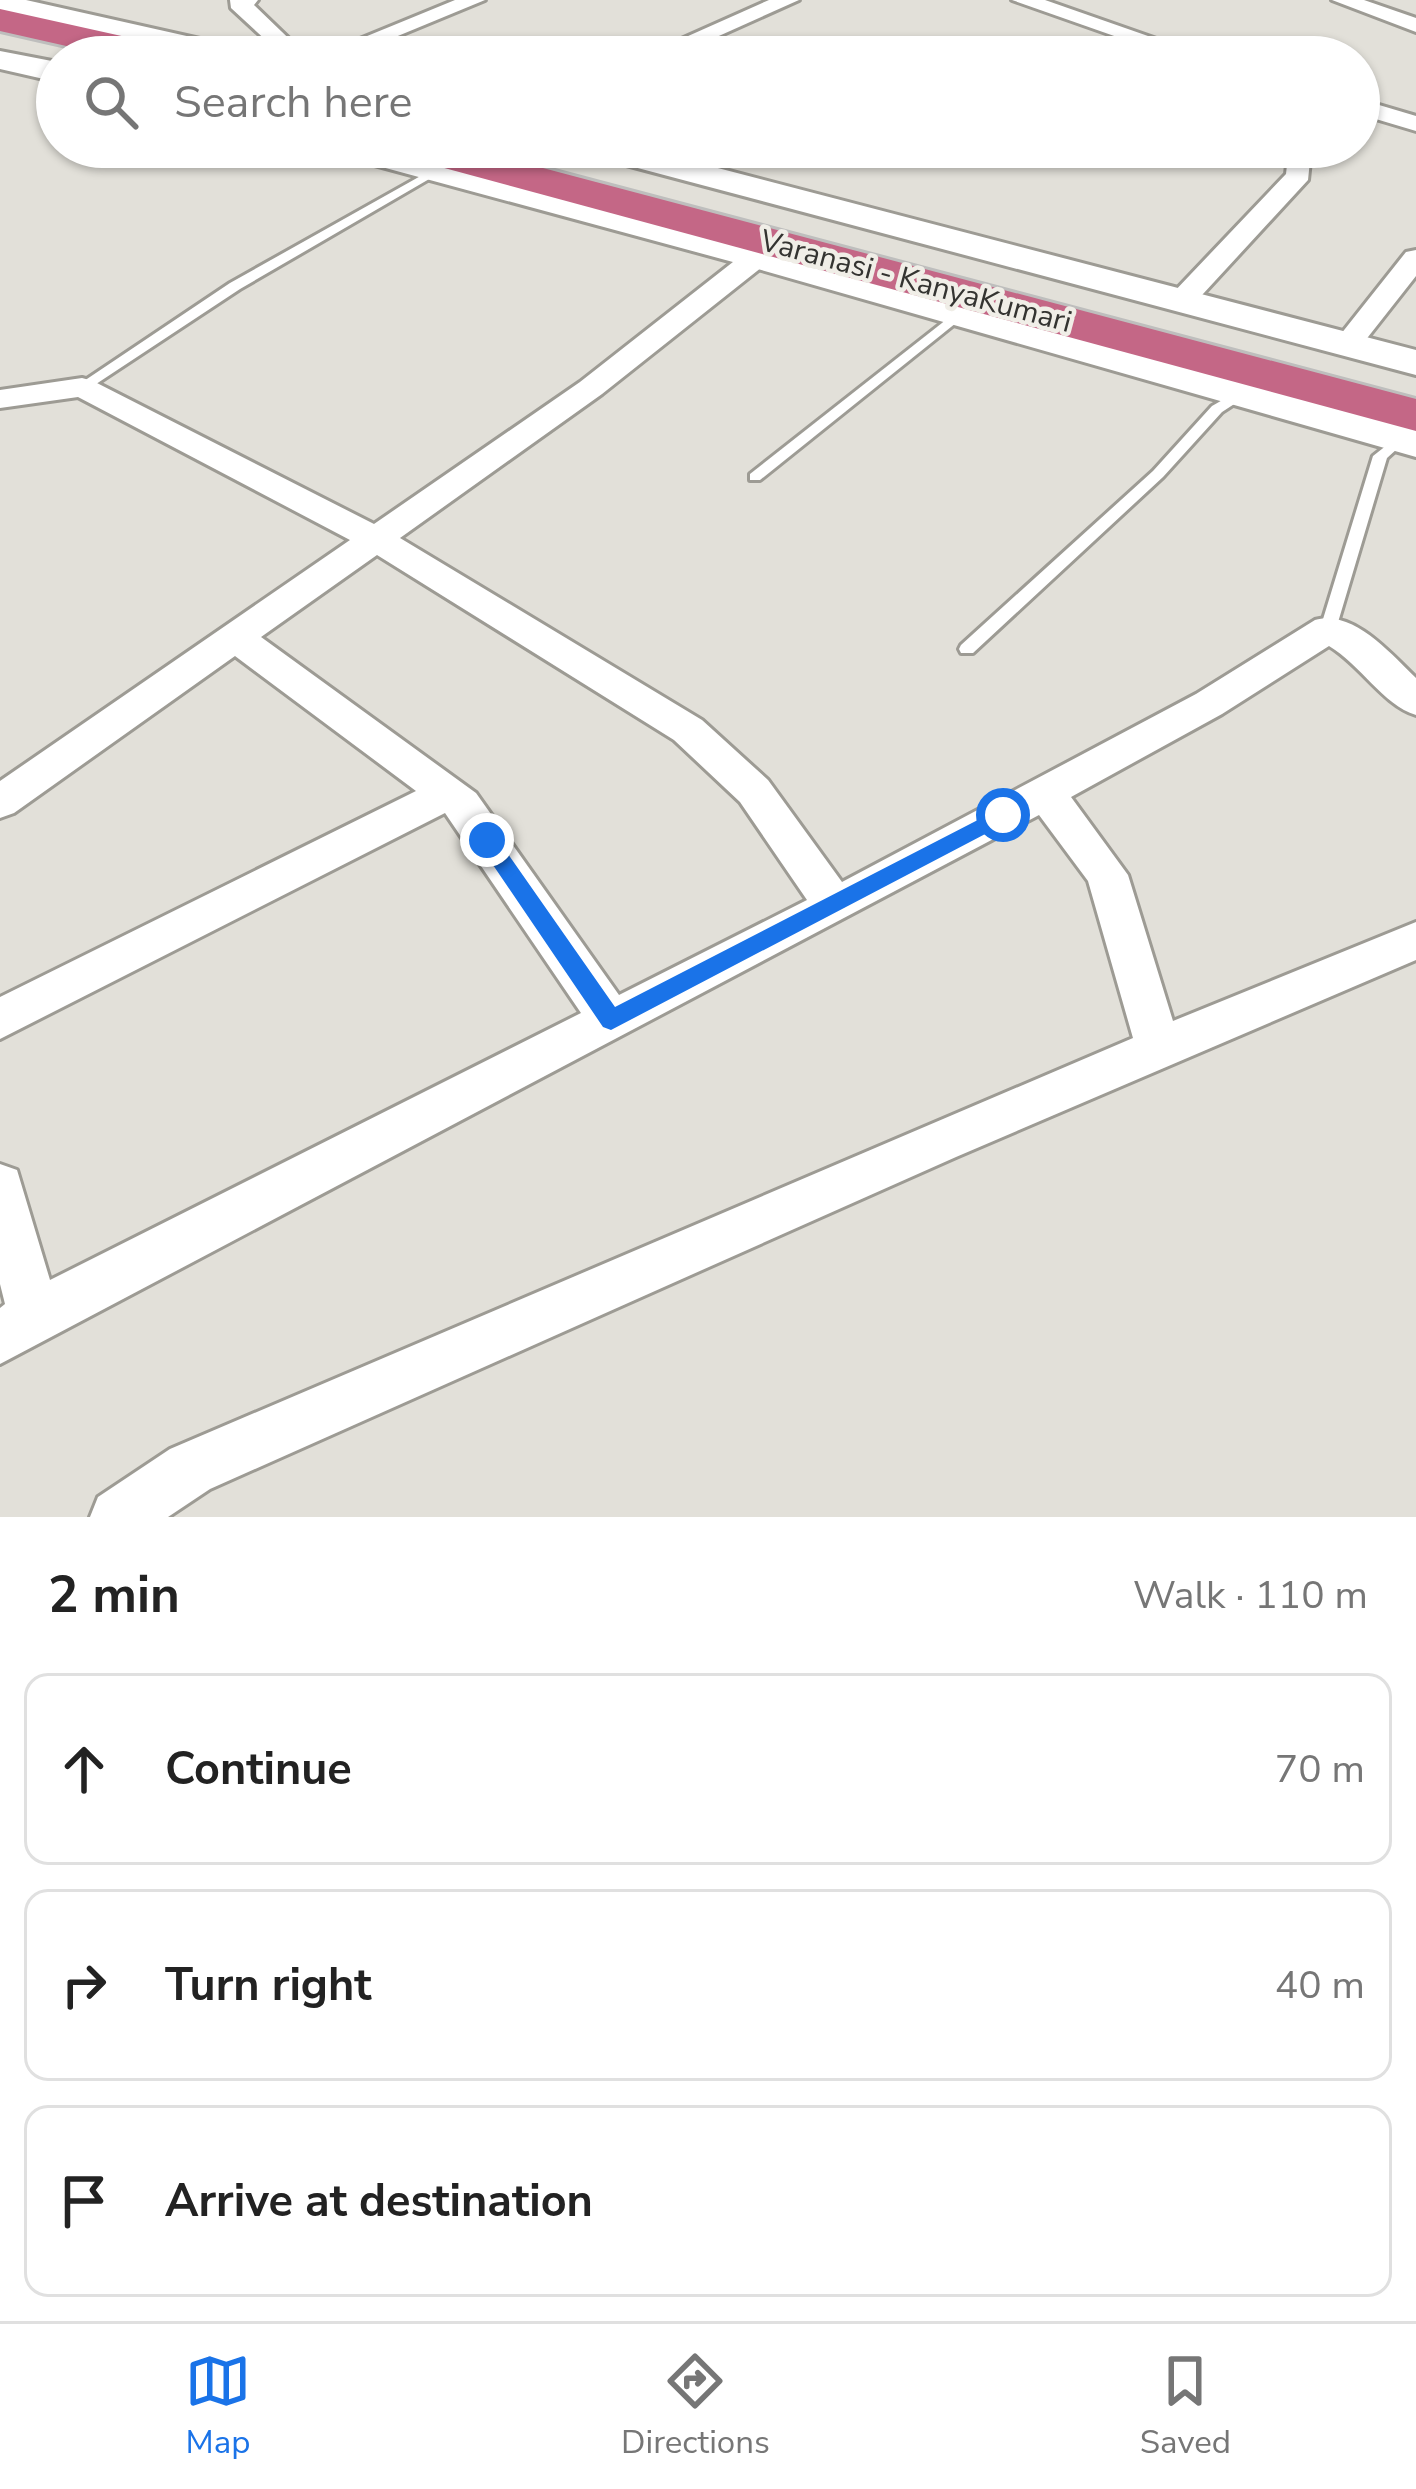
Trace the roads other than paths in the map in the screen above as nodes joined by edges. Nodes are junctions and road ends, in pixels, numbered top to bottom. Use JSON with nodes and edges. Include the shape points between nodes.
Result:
{"nodes":[{"id":1,"x":474,"y":0,"type":"edge"},
{"id":2,"x":788,"y":0,"type":"edge"},
{"id":3,"x":1023,"y":0,"type":"edge"},
{"id":4,"x":1343,"y":0,"type":"edge"},
{"id":5,"x":234,"y":1,"type":"edge"},
{"id":6,"x":0,"y":4,"type":"edge"},
{"id":7,"x":0,"y":20,"type":"edge"},
{"id":8,"x":1416,"y":25,"type":"edge"},
{"id":9,"x":72,"y":36,"type":"edge"},
{"id":10,"x":144,"y":36,"type":"edge"},
{"id":11,"x":273,"y":36,"type":"edge"},
{"id":12,"x":381,"y":36,"type":"edge"},
{"id":13,"x":702,"y":36,"type":"edge"},
{"id":14,"x":1133,"y":36,"type":"edge"},
{"id":15,"x":0,"y":40,"type":"edge"},
{"id":16,"x":36,"y":48,"type":"edge"},
{"id":17,"x":0,"y":60,"type":"edge"},
{"id":18,"x":36,"y":68,"type":"edge"},
{"id":19,"x":1380,"y":113,"type":"edge"},
{"id":20,"x":1416,"y":124,"type":"edge"},
{"id":21,"x":412,"y":168,"type":"edge"},
{"id":22,"x":457,"y":168,"type":"edge"},
{"id":23,"x":458,"y":168,"type":"edge"},
{"id":24,"x":587,"y":168,"type":"edge"},
{"id":25,"x":676,"y":168,"type":"edge"},
{"id":26,"x":1299,"y":168,"type":"edge"},
{"id":27,"x":757,"y":256,"type":"junction"},
{"id":28,"x":1416,"y":258,"type":"edge"},
{"id":29,"x":1180,"y":301,"type":"junction"},
{"id":30,"x":956,"y":316,"type":"junction"},
{"id":31,"x":1347,"y":345,"type":"junction"},
{"id":32,"x":1416,"y":363,"type":"edge"},
{"id":33,"x":82,"y":387,"type":"junction"},
{"id":34,"x":1416,"y":388,"type":"edge"},
{"id":35,"x":1240,"y":394,"type":"junction"},
{"id":36,"x":0,"y":399,"type":"edge"},
{"id":37,"x":1411,"y":432,"type":"edge"},
{"id":38,"x":755,"y":477,"type":"dead end"},
{"id":39,"x":376,"y":539,"type":"junction"},
{"id":40,"x":1328,"y":629,"type":"junction"},
{"id":41,"x":235,"y":637,"type":"junction"},
{"id":42,"x":967,"y":649,"type":"dead end"},
{"id":43,"x":1416,"y":700,"type":"edge"},
{"id":44,"x":1045,"y":793,"type":"junction"},
{"id":45,"x":448,"y":794,"type":"junction"},
{"id":46,"x":0,"y":802,"type":"edge"},
{"id":47,"x":835,"y":906,"type":"junction"},
{"id":48,"x":1416,"y":940,"type":"edge"},
{"id":49,"x":0,"y":1019,"type":"edge"},
{"id":50,"x":611,"y":1020,"type":"junction"},
{"id":51,"x":1159,"y":1048,"type":"junction"},
{"id":52,"x":0,"y":1187,"type":"edge"},
{"id":53,"x":17,"y":1327,"type":"edge"},
{"id":54,"x":118,"y":1517,"type":"edge"}],
"edges":[{"from":1,"to":12,"type":"street"},
{"from":2,"to":13,"type":"street"},
{"from":3,"to":14,"type":"street"},
{"from":4,"to":8,"type":"street"},
{"from":5,"to":11,"type":"street"},
{"from":6,"to":10,"type":"street"},
{"from":7,"to":9,"type":"highway"},
{"from":15,"to":16,"type":"highway"},
{"from":17,"to":18,"type":"street"},
{"from":19,"to":20,"type":"street"},
{"from":21,"to":33,"type":"lane"},
{"from":22,"to":27,"type":"street"},
{"from":23,"to":37,"type":"highway","name":"Varanasi - KanyaKumari"},
{"from":24,"to":34,"type":"highway"},
{"from":25,"to":29,"type":"street"},
{"from":26,"to":29,"type":"street"},
{"from":27,"to":30,"type":"street"},
{"from":27,"to":39,"type":"street","via":[[591,388]]},
{"from":28,"to":31,"type":"street"},
{"from":29,"to":31,"type":"street"},
{"from":30,"to":35,"type":"street"},
{"from":30,"to":38,"type":"lane"},
{"from":31,"to":32,"type":"street"},
{"from":33,"to":36,"type":"street"},
{"from":33,"to":39,"type":"street"},
{"from":35,"to":37,"type":"street"},
{"from":35,"to":42,"type":"lane"},
{"from":37,"to":40,"type":"lane","via":[[1380,456]]},
{"from":39,"to":41,"type":"street"},
{"from":39,"to":47,"type":"street","via":[[688,730],[754,791]]},
{"from":40,"to":43,"type":"street","via":[[1365,650]]},
{"from":40,"to":44,"type":"street"},
{"from":41,"to":45,"type":"street"},
{"from":41,"to":46,"type":"street"},
{"from":44,"to":47,"type":"street"},
{"from":44,"to":51,"type":"street","via":[[1107,875]]},
{"from":45,"to":49,"type":"street"},
{"from":45,"to":50,"type":"street"},
{"from":47,"to":50,"type":"street"},
{"from":48,"to":51,"type":"street"},
{"from":50,"to":53,"type":"street"},
{"from":51,"to":54,"type":"street","via":[[190,1469]]},
{"from":52,"to":53,"type":"street"}]}
